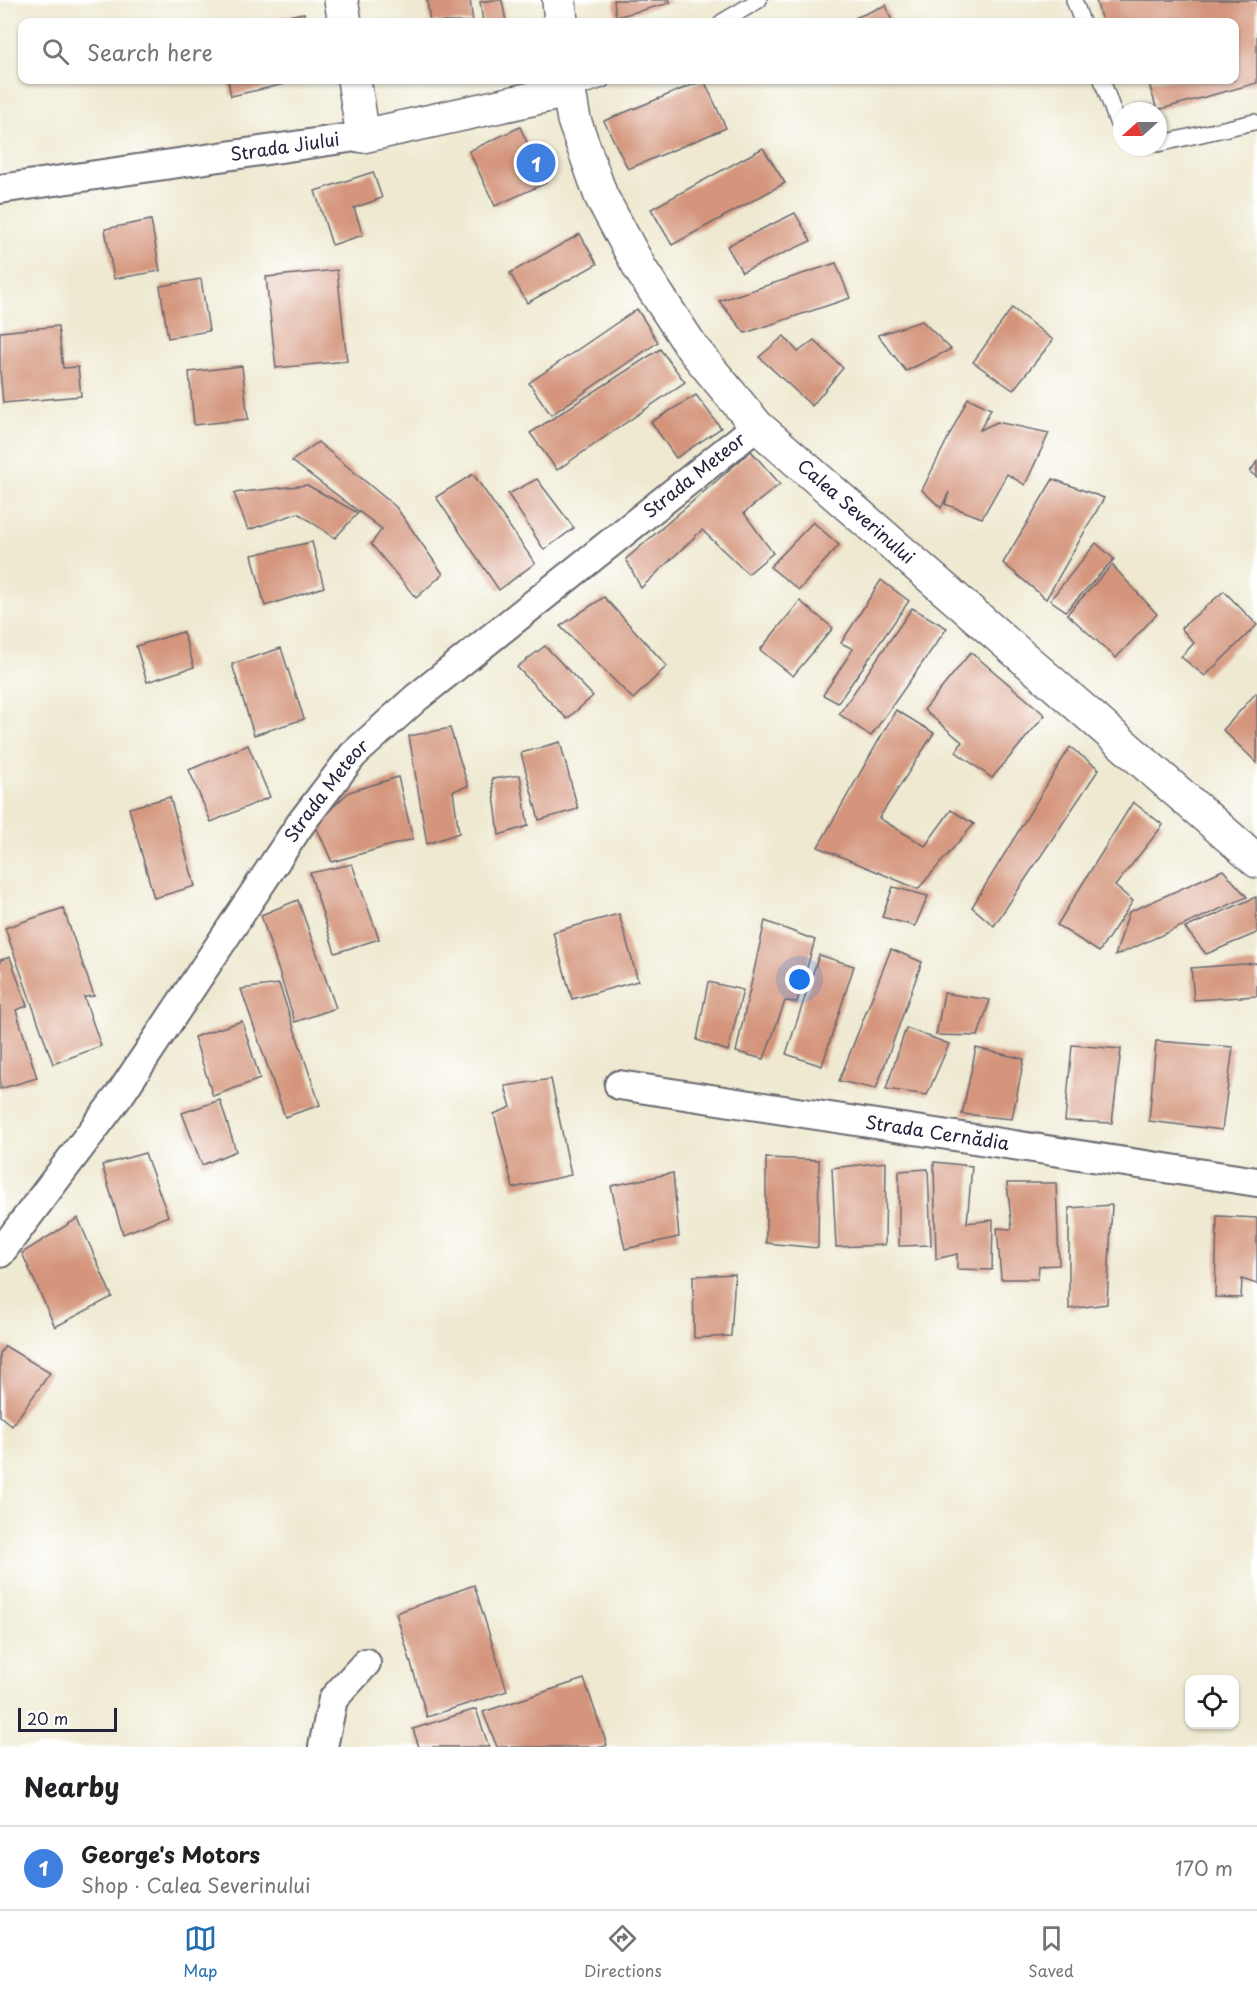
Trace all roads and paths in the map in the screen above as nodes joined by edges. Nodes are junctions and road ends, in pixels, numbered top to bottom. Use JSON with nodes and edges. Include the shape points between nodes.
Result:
{"nodes":[{"id":1,"x":341,"y":0,"type":"edge"},
{"id":2,"x":559,"y":0,"type":"edge"},
{"id":3,"x":759,"y":0,"type":"edge"},
{"id":4,"x":1074,"y":0,"type":"edge"},
{"id":5,"x":740,"y":6,"type":"edge"},
{"id":6,"x":344,"y":18,"type":"edge"},
{"id":7,"x":561,"y":18,"type":"edge"},
{"id":8,"x":726,"y":18,"type":"edge"},
{"id":9,"x":1081,"y":18,"type":"edge"},
{"id":10,"x":355,"y":84,"type":"edge"},
{"id":11,"x":1103,"y":84,"type":"edge"},
{"id":12,"x":567,"y":85,"type":"edge"},
{"id":13,"x":1113,"y":111,"type":"edge"},
{"id":14,"x":1254,"y":122,"type":"dead end"},
{"id":15,"x":363,"y":136,"type":"junction"},
{"id":16,"x":1167,"y":142,"type":"edge"},
{"id":17,"x":0,"y":189,"type":"edge"},
{"id":18,"x":757,"y":426,"type":"junction"},
{"id":19,"x":1257,"y":861,"type":"edge"},
{"id":20,"x":620,"y":1085,"type":"dead end"},
{"id":21,"x":1257,"y":1182,"type":"edge"},
{"id":22,"x":0,"y":1253,"type":"edge"},
{"id":23,"x":366,"y":1663,"type":"dead end"},
{"id":24,"x":323,"y":1747,"type":"edge"}],
"edges":[{"from":1,"to":6,"type":"main road"},
{"from":2,"to":7,"type":"main road"},
{"from":3,"to":5,"type":"lane"},
{"from":4,"to":9,"type":"lane"},
{"from":5,"to":8,"type":"lane"},
{"from":10,"to":15,"type":"main road"},
{"from":11,"to":13,"type":"lane"},
{"from":12,"to":15,"type":"main road","name":"Strada Jiului"},
{"from":12,"to":18,"type":"main road","name":"Calea Severinului","via":[[574,120],[601,196],[641,270],[693,349]]},
{"from":14,"to":16,"type":"lane"},
{"from":15,"to":17,"type":"street","name":"Strada Jiului"},
{"from":18,"to":19,"type":"main road","name":"Calea Severinului"},
{"from":18,"to":22,"type":"street","name":"Strada Meteor","via":[[416,698],[353,756],[301,823],[122,1093]]},
{"from":20,"to":21,"type":"street","name":"Strada Cernădia"},
{"from":23,"to":24,"type":"street","via":[[333,1699]]}]}
